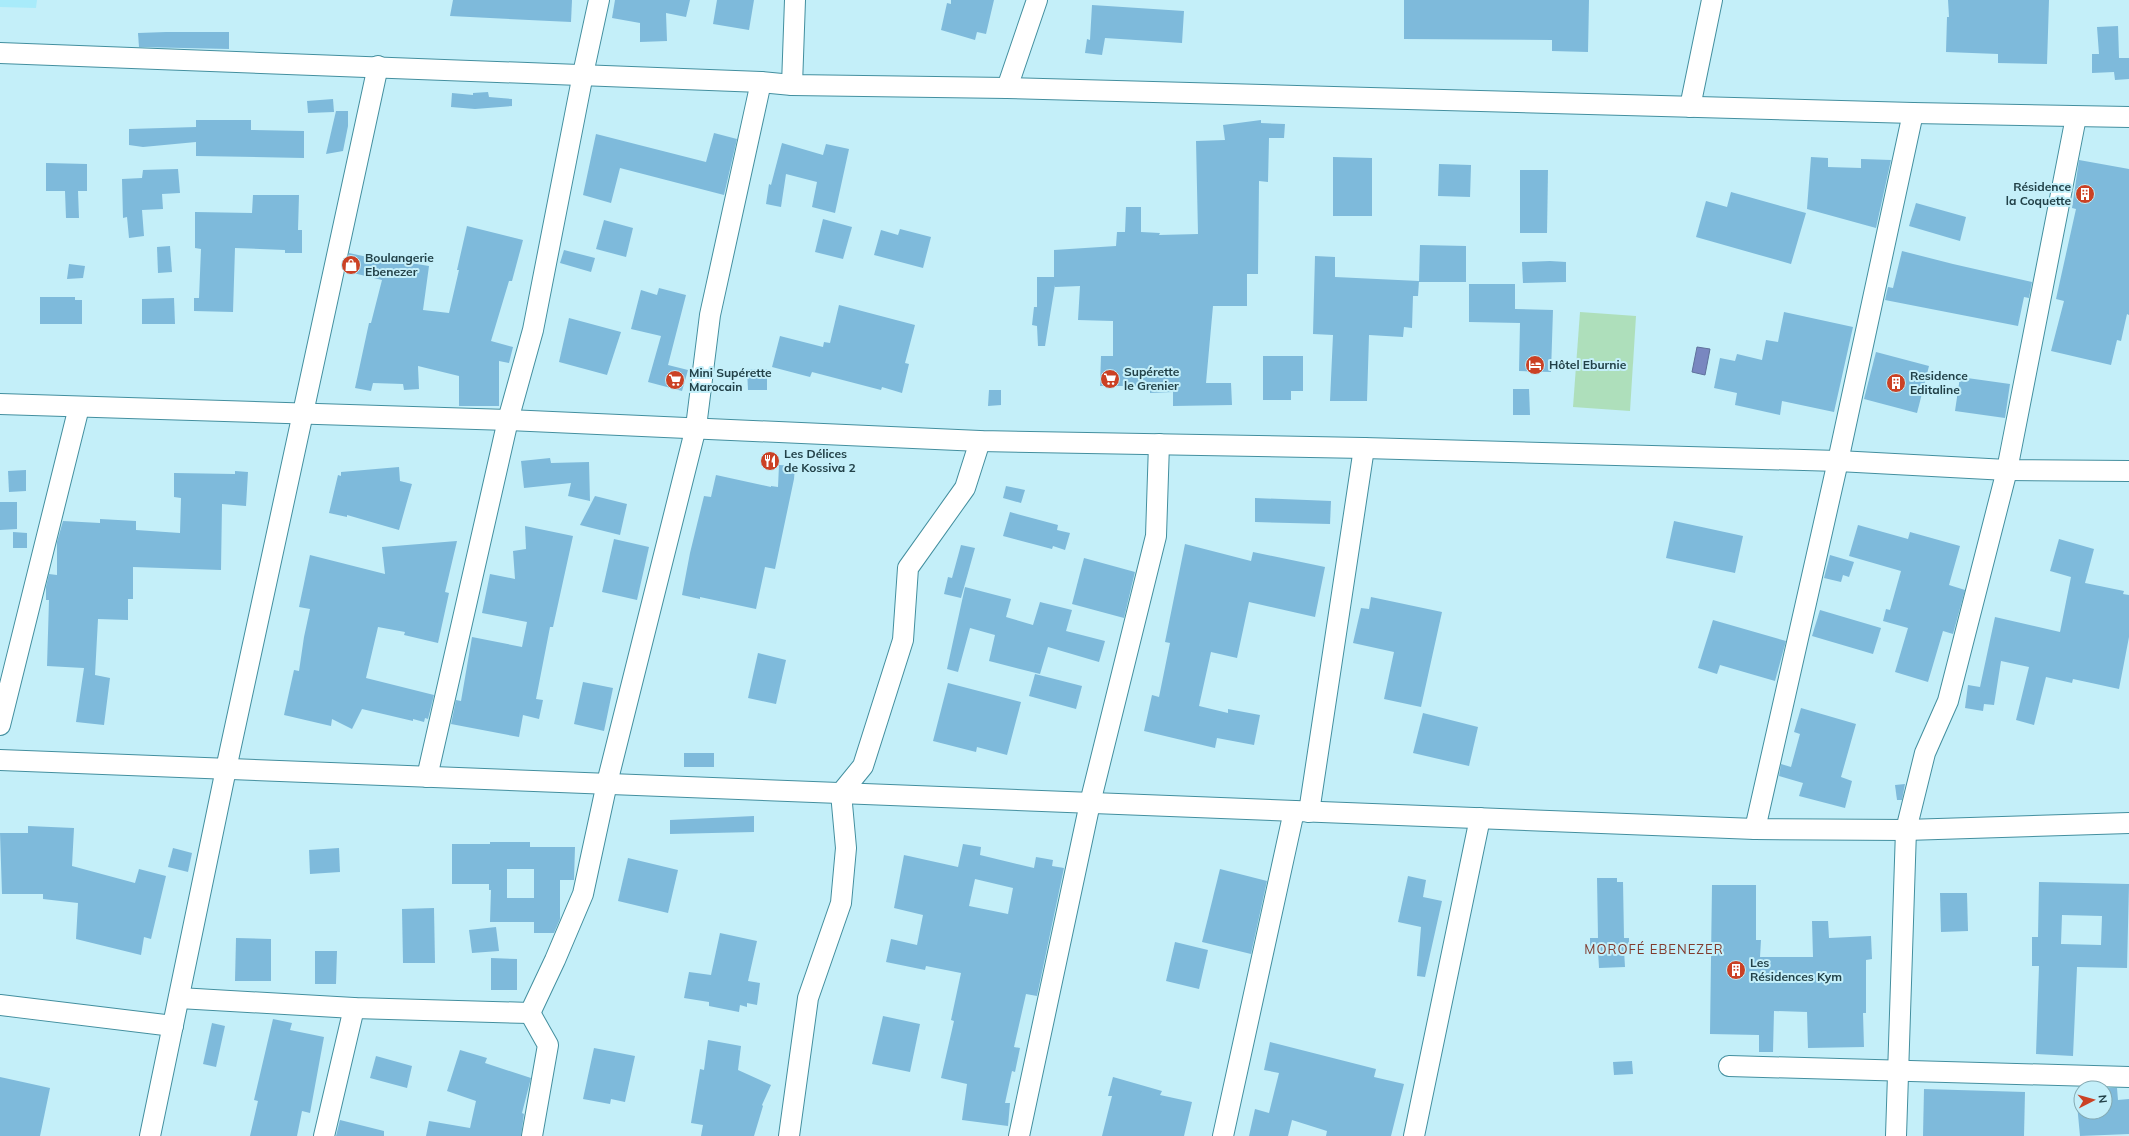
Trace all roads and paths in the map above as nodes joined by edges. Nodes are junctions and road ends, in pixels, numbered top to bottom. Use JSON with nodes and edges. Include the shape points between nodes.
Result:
{"nodes":[{"id":1,"x":599,"y":0,"type":"edge"},
{"id":2,"x":795,"y":0,"type":"edge"},
{"id":3,"x":1037,"y":0,"type":"edge"},
{"id":4,"x":1712,"y":0,"type":"edge"},
{"id":5,"x":0,"y":52,"type":"edge"},
{"id":6,"x":378,"y":66,"type":"junction"},
{"id":7,"x":583,"y":74,"type":"junction"},
{"id":8,"x":761,"y":82,"type":"junction"},
{"id":9,"x":792,"y":84,"type":"junction"},
{"id":10,"x":1007,"y":88,"type":"junction"},
{"id":11,"x":1690,"y":107,"type":"junction"},
{"id":12,"x":1913,"y":113,"type":"junction"},
{"id":13,"x":2076,"y":116,"type":"junction"},
{"id":14,"x":2129,"y":116,"type":"edge"},
{"id":15,"x":0,"y":404,"type":"edge"},
{"id":16,"x":79,"y":406,"type":"junction"},
{"id":17,"x":302,"y":413,"type":"junction"},
{"id":18,"x":508,"y":420,"type":"junction"},
{"id":19,"x":696,"y":427,"type":"junction"},
{"id":20,"x":980,"y":440,"type":"junction"},
{"id":21,"x":1159,"y":444,"type":"junction"},
{"id":22,"x":1364,"y":448,"type":"junction"},
{"id":23,"x":1838,"y":461,"type":"junction"},
{"id":24,"x":2007,"y":470,"type":"junction"},
{"id":25,"x":2129,"y":471,"type":"edge"},
{"id":26,"x":0,"y":724,"type":"edge"},
{"id":27,"x":0,"y":760,"type":"edge"},
{"id":28,"x":226,"y":769,"type":"junction"},
{"id":29,"x":427,"y":777,"type":"junction"},
{"id":30,"x":607,"y":783,"type":"junction"},
{"id":31,"x":841,"y":793,"type":"junction"},
{"id":32,"x":1090,"y":803,"type":"junction"},
{"id":33,"x":1302,"y":812,"type":"junction"},
{"id":34,"x":1480,"y":818,"type":"junction"},
{"id":35,"x":2129,"y":823,"type":"edge"},
{"id":36,"x":1755,"y":829,"type":"junction"},
{"id":37,"x":1906,"y":830,"type":"junction"},
{"id":38,"x":179,"y":998,"type":"junction"},
{"id":39,"x":0,"y":1005,"type":"edge"},
{"id":40,"x":354,"y":1008,"type":"junction"},
{"id":41,"x":530,"y":1013,"type":"junction"},
{"id":42,"x":173,"y":1026,"type":"junction"},
{"id":43,"x":1729,"y":1066,"type":"dead end"},
{"id":44,"x":1898,"y":1069,"type":"junction"},
{"id":45,"x":2129,"y":1077,"type":"edge"},
{"id":46,"x":150,"y":1136,"type":"edge"},
{"id":47,"x":324,"y":1136,"type":"edge"},
{"id":48,"x":532,"y":1136,"type":"edge"},
{"id":49,"x":789,"y":1136,"type":"edge"},
{"id":50,"x":1019,"y":1136,"type":"edge"},
{"id":51,"x":1223,"y":1136,"type":"edge"},
{"id":52,"x":1414,"y":1136,"type":"edge"},
{"id":53,"x":1896,"y":1136,"type":"edge"}],
"edges":[{"from":1,"to":7,"type":"street"},
{"from":2,"to":9,"type":"street"},
{"from":3,"to":10,"type":"street"},
{"from":4,"to":11,"type":"street"},
{"from":5,"to":6,"type":"street"},
{"from":6,"to":7,"type":"street"},
{"from":6,"to":17,"type":"street"},
{"from":7,"to":8,"type":"street"},
{"from":7,"to":18,"type":"street","via":[[533,330]]},
{"from":8,"to":9,"type":"street"},
{"from":8,"to":19,"type":"street","via":[[710,315]]},
{"from":9,"to":10,"type":"street"},
{"from":10,"to":11,"type":"street"},
{"from":11,"to":12,"type":"street"},
{"from":12,"to":13,"type":"street"},
{"from":12,"to":23,"type":"street"},
{"from":13,"to":14,"type":"street"},
{"from":13,"to":24,"type":"street"},
{"from":15,"to":16,"type":"street"},
{"from":16,"to":17,"type":"street"},
{"from":16,"to":26,"type":"street"},
{"from":17,"to":18,"type":"street"},
{"from":17,"to":28,"type":"street"},
{"from":18,"to":19,"type":"street"},
{"from":18,"to":29,"type":"street"},
{"from":19,"to":20,"type":"street"},
{"from":19,"to":30,"type":"street"},
{"from":20,"to":21,"type":"street"},
{"from":20,"to":31,"type":"street","via":[[965,488],[908,568],[903,640],[863,766]]},
{"from":21,"to":22,"type":"street"},
{"from":21,"to":32,"type":"street","via":[[1156,536]]},
{"from":22,"to":23,"type":"street"},
{"from":22,"to":33,"type":"street"},
{"from":23,"to":24,"type":"street"},
{"from":23,"to":36,"type":"street"},
{"from":24,"to":25,"type":"street"},
{"from":24,"to":37,"type":"street","via":[[1948,701],[1925,752]]},
{"from":27,"to":28,"type":"street"},
{"from":28,"to":29,"type":"street"},
{"from":28,"to":38,"type":"street"},
{"from":29,"to":30,"type":"street"},
{"from":30,"to":31,"type":"street"},
{"from":30,"to":41,"type":"street","via":[[583,894]]},
{"from":31,"to":32,"type":"street"},
{"from":31,"to":49,"type":"street","via":[[846,848],[841,903],[808,998]]},
{"from":32,"to":33,"type":"street"},
{"from":32,"to":50,"type":"street"},
{"from":33,"to":34,"type":"street"},
{"from":33,"to":51,"type":"street"},
{"from":34,"to":36,"type":"street"},
{"from":34,"to":52,"type":"street"},
{"from":35,"to":37,"type":"street"},
{"from":36,"to":37,"type":"street"},
{"from":37,"to":44,"type":"street"},
{"from":38,"to":40,"type":"street"},
{"from":38,"to":42,"type":"street"},
{"from":39,"to":42,"type":"street"},
{"from":40,"to":41,"type":"street"},
{"from":40,"to":47,"type":"street"},
{"from":41,"to":48,"type":"street","via":[[548,1045]]},
{"from":42,"to":46,"type":"street"},
{"from":43,"to":44,"type":"street"},
{"from":44,"to":45,"type":"street"},
{"from":44,"to":53,"type":"street"}]}
